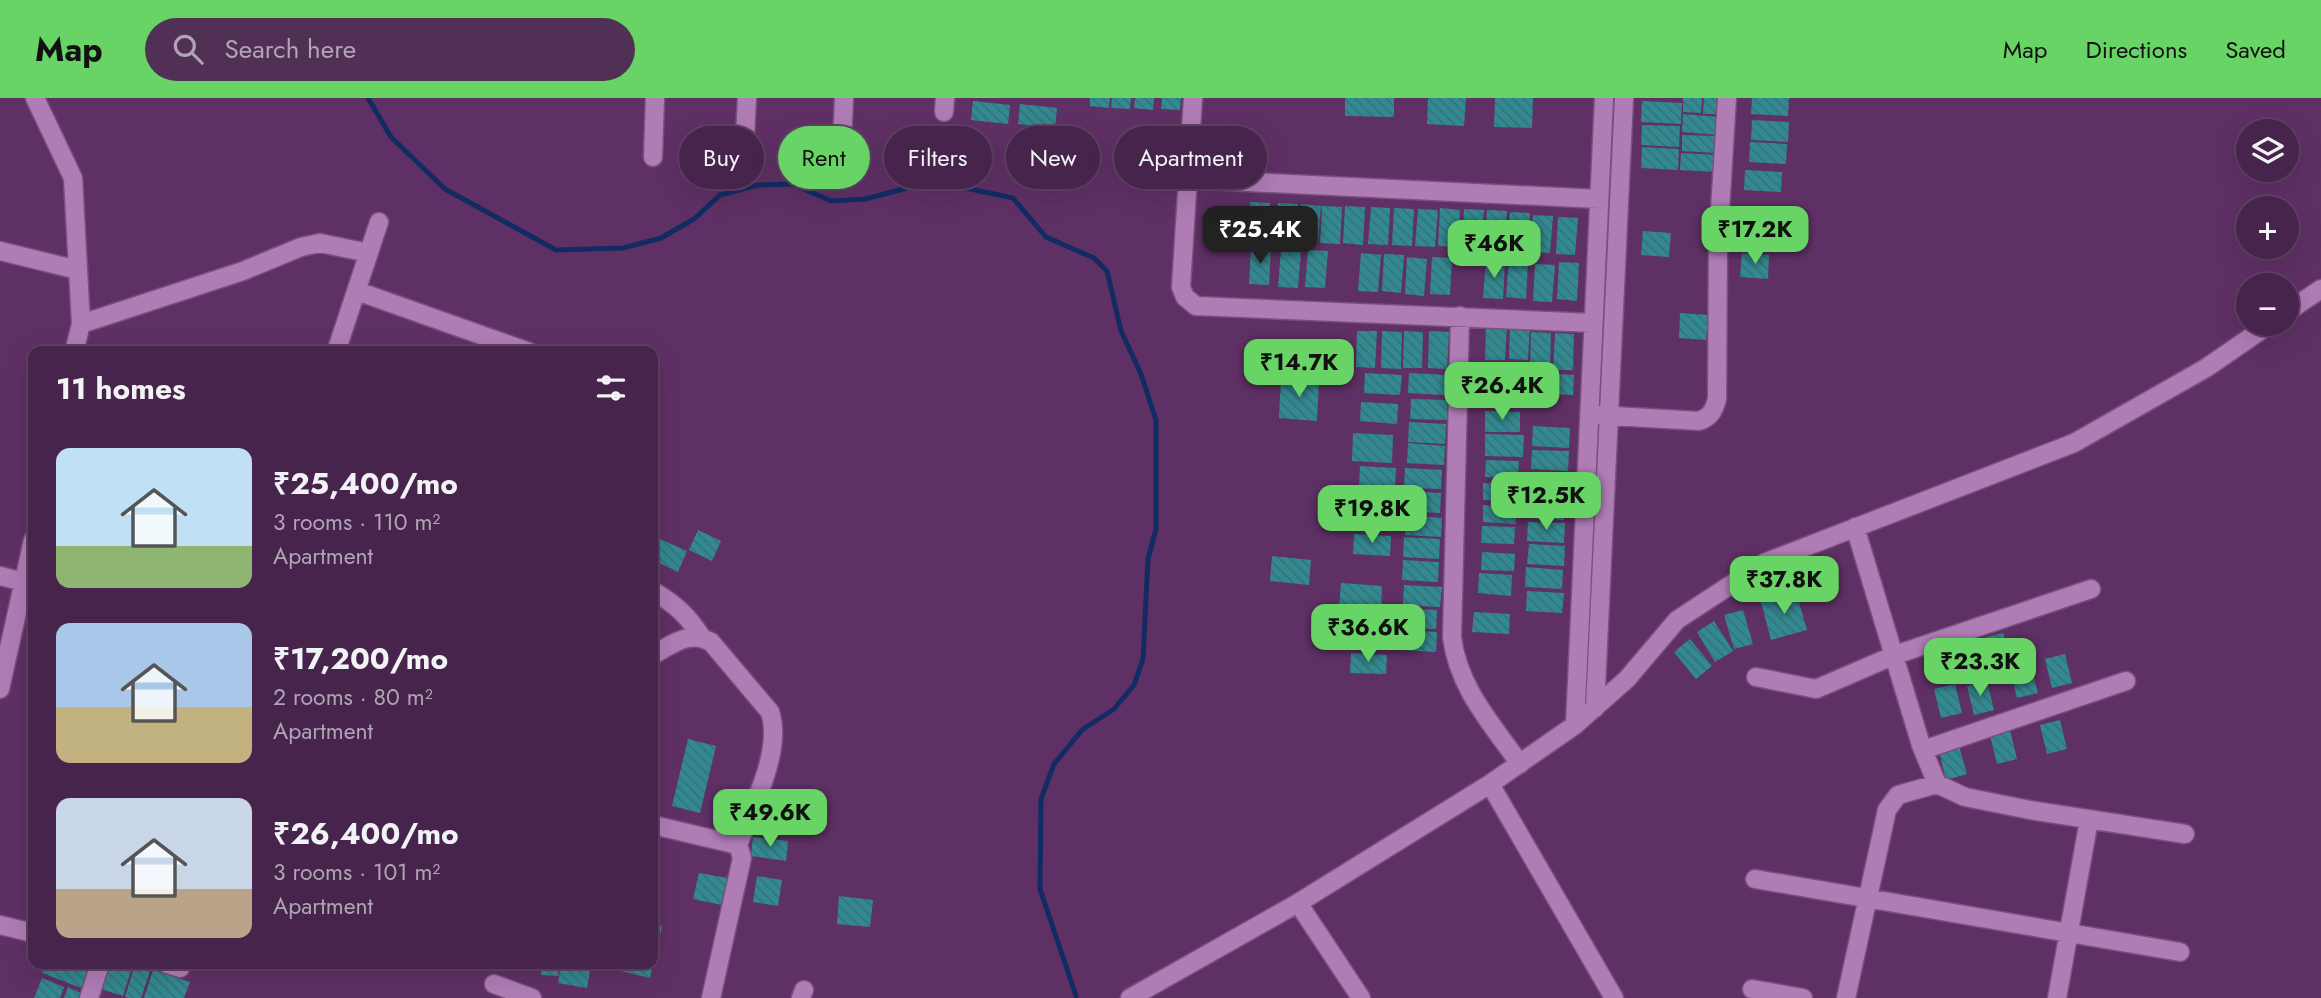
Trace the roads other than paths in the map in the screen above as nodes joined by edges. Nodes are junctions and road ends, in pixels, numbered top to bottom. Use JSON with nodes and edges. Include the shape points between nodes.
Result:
{"nodes":[{"id":1,"x":35,"y":98,"type":"edge"},
{"id":2,"x":655,"y":98,"type":"edge"},
{"id":3,"x":747,"y":98,"type":"edge"},
{"id":4,"x":844,"y":98,"type":"edge"},
{"id":5,"x":1193,"y":98,"type":"edge"},
{"id":6,"x":1604,"y":98,"type":"edge"},
{"id":7,"x":1624,"y":98,"type":"edge"},
{"id":8,"x":1727,"y":98,"type":"edge"},
{"id":9,"x":746,"y":126,"type":"edge"},
{"id":10,"x":843,"y":126,"type":"edge"},
{"id":11,"x":1191,"y":126,"type":"edge"},
{"id":12,"x":653,"y":157,"type":"dead end"},
{"id":13,"x":1267,"y":183,"type":"edge"},
{"id":14,"x":1186,"y":189,"type":"edge"},
{"id":15,"x":1599,"y":199,"type":"junction"},
{"id":16,"x":379,"y":222,"type":"dead end"},
{"id":17,"x":0,"y":251,"type":"edge"},
{"id":18,"x":369,"y":253,"type":"junction"},
{"id":19,"x":78,"y":270,"type":"junction"},
{"id":20,"x":2321,"y":289,"type":"edge"},
{"id":21,"x":357,"y":291,"type":"junction"},
{"id":22,"x":2299,"y":304,"type":"edge"},
{"id":23,"x":1460,"y":316,"type":"junction"},
{"id":24,"x":1593,"y":323,"type":"junction"},
{"id":25,"x":81,"y":324,"type":"junction"},
{"id":26,"x":2253,"y":336,"type":"edge"},
{"id":27,"x":76,"y":346,"type":"edge"},
{"id":28,"x":338,"y":346,"type":"edge"},
{"id":29,"x":512,"y":346,"type":"edge"},
{"id":30,"x":1588,"y":415,"type":"junction"},
{"id":31,"x":1608,"y":416,"type":"junction"},
{"id":32,"x":1856,"y":527,"type":"junction"},
{"id":33,"x":28,"y":563,"type":"edge"},
{"id":34,"x":0,"y":576,"type":"edge"},
{"id":35,"x":24,"y":582,"type":"junction"},
{"id":36,"x":2091,"y":589,"type":"dead end"},
{"id":37,"x":658,"y":594,"type":"edge"},
{"id":38,"x":701,"y":636,"type":"junction"},
{"id":39,"x":658,"y":653,"type":"edge"},
{"id":40,"x":1895,"y":655,"type":"junction"},
{"id":41,"x":1756,"y":677,"type":"dead end"},
{"id":42,"x":2126,"y":681,"type":"dead end"},
{"id":43,"x":0,"y":689,"type":"edge"},
{"id":44,"x":1595,"y":708,"type":"junction"},
{"id":45,"x":1575,"y":725,"type":"junction"},
{"id":46,"x":1923,"y":750,"type":"junction"},
{"id":47,"x":1520,"y":764,"type":"junction"},
{"id":48,"x":1490,"y":784,"type":"junction"},
{"id":49,"x":1937,"y":784,"type":"junction"},
{"id":50,"x":2089,"y":820,"type":"junction"},
{"id":51,"x":658,"y":826,"type":"edge"},
{"id":52,"x":2185,"y":834,"type":"dead end"},
{"id":53,"x":738,"y":845,"type":"junction"},
{"id":54,"x":1755,"y":879,"type":"dead end"},
{"id":55,"x":1869,"y":898,"type":"junction"},
{"id":56,"x":1298,"y":903,"type":"junction"},
{"id":57,"x":0,"y":925,"type":"edge"},
{"id":58,"x":28,"y":932,"type":"edge"},
{"id":59,"x":2069,"y":932,"type":"junction"},
{"id":60,"x":2180,"y":952,"type":"dead end"},
{"id":61,"x":98,"y":969,"type":"edge"},
{"id":62,"x":494,"y":984,"type":"dead end"},
{"id":63,"x":1752,"y":989,"type":"dead end"},
{"id":64,"x":89,"y":998,"type":"edge"},
{"id":65,"x":532,"y":998,"type":"edge"},
{"id":66,"x":711,"y":998,"type":"edge"},
{"id":67,"x":1130,"y":998,"type":"edge"},
{"id":68,"x":1361,"y":998,"type":"edge"},
{"id":69,"x":1614,"y":998,"type":"edge"},
{"id":70,"x":1803,"y":998,"type":"edge"},
{"id":71,"x":1846,"y":998,"type":"edge"},
{"id":72,"x":2057,"y":998,"type":"edge"}],
"edges":[{"from":1,"to":19,"type":"street","via":[[73,178]]},
{"from":2,"to":12,"type":"street"},
{"from":3,"to":9,"type":"street"},
{"from":4,"to":10,"type":"street"},
{"from":5,"to":11,"type":"street"},
{"from":6,"to":15,"type":"street"},
{"from":7,"to":31,"type":"street"},
{"from":8,"to":31,"type":"street","via":[[1714,410],[1699,421]]},
{"from":13,"to":15,"type":"street"},
{"from":14,"to":23,"type":"street","via":[[1181,287],[1196,306]]},
{"from":15,"to":24,"type":"street"},
{"from":16,"to":18,"type":"street"},
{"from":17,"to":19,"type":"street"},
{"from":18,"to":21,"type":"street"},
{"from":18,"to":25,"type":"street","via":[[320,243],[302,247]]},
{"from":19,"to":25,"type":"street"},
{"from":20,"to":22,"type":"street"},
{"from":21,"to":28,"type":"street"},
{"from":21,"to":29,"type":"street"},
{"from":23,"to":24,"type":"street"},
{"from":23,"to":47,"type":"street","via":[[1454,660],[1463,683]]},
{"from":24,"to":30,"type":"street"},
{"from":25,"to":27,"type":"street"},
{"from":26,"to":32,"type":"street","via":[[2206,368],[2074,443]]},
{"from":30,"to":31,"type":"street"},
{"from":30,"to":45,"type":"street"},
{"from":31,"to":44,"type":"street"},
{"from":32,"to":40,"type":"street"},
{"from":32,"to":44,"type":"street","via":[[1764,563],[1677,620],[1627,679]]},
{"from":33,"to":35,"type":"street"},
{"from":34,"to":35,"type":"street"},
{"from":35,"to":43,"type":"street"},
{"from":36,"to":40,"type":"street"},
{"from":37,"to":38,"type":"street","via":[[688,615]]},
{"from":38,"to":39,"type":"street","via":[[685,638]]},
{"from":38,"to":53,"type":"street","via":[[761,699],[775,725],[772,750]]},
{"from":40,"to":41,"type":"street","via":[[1816,689]]},
{"from":40,"to":46,"type":"street"},
{"from":42,"to":46,"type":"street"},
{"from":44,"to":45,"type":"street"},
{"from":45,"to":47,"type":"street"},
{"from":46,"to":49,"type":"street"},
{"from":47,"to":48,"type":"street"},
{"from":48,"to":56,"type":"street"},
{"from":48,"to":69,"type":"street"},
{"from":49,"to":50,"type":"street","via":[[1965,797]]},
{"from":49,"to":55,"type":"street","via":[[1898,795],[1891,802]]},
{"from":50,"to":52,"type":"street"},
{"from":50,"to":59,"type":"street"},
{"from":51,"to":53,"type":"street"},
{"from":53,"to":66,"type":"street","via":[[742,858]]},
{"from":54,"to":55,"type":"street"},
{"from":55,"to":59,"type":"street"},
{"from":55,"to":71,"type":"street"},
{"from":56,"to":67,"type":"street"},
{"from":56,"to":68,"type":"street"},
{"from":57,"to":58,"type":"street"},
{"from":59,"to":60,"type":"street"},
{"from":59,"to":72,"type":"street"},
{"from":61,"to":64,"type":"street"},
{"from":62,"to":65,"type":"street"},
{"from":63,"to":70,"type":"street"}]}
